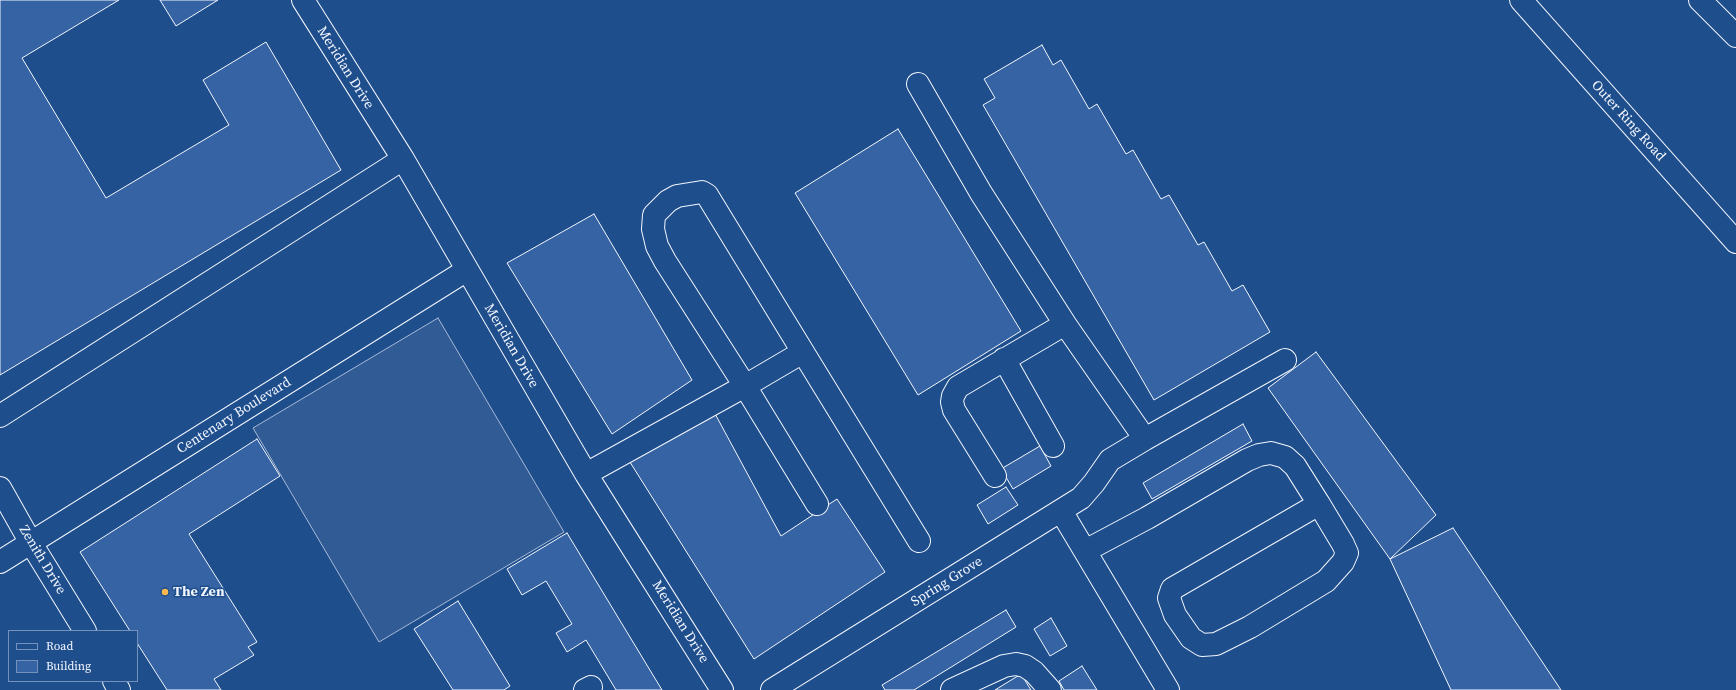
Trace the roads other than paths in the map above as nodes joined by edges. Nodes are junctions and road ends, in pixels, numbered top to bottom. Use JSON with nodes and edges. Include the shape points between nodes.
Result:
{"nodes":[{"id":1,"x":303,"y":0,"type":"edge"},
{"id":2,"x":1521,"y":0,"type":"edge"},
{"id":3,"x":1700,"y":0,"type":"edge"},
{"id":4,"x":1736,"y":36,"type":"edge"},
{"id":5,"x":918,"y":84,"type":"dead end"},
{"id":6,"x":403,"y":160,"type":"junction"},
{"id":7,"x":1736,"y":242,"type":"edge"},
{"id":8,"x":467,"y":270,"type":"junction"},
{"id":9,"x":1065,"y":324,"type":"junction"},
{"id":10,"x":803,"y":352,"type":"junction"},
{"id":11,"x":1004,"y":359,"type":"junction"},
{"id":12,"x":1285,"y":360,"type":"dead end"},
{"id":13,"x":745,"y":386,"type":"junction"},
{"id":14,"x":0,"y":416,"type":"edge"},
{"id":15,"x":1145,"y":439,"type":"junction"},
{"id":16,"x":1054,"y":446,"type":"dead end"},
{"id":17,"x":586,"y":474,"type":"junction"},
{"id":18,"x":995,"y":476,"type":"dead end"},
{"id":19,"x":0,"y":488,"type":"edge"},
{"id":20,"x":817,"y":504,"type":"dead end"},
{"id":21,"x":1319,"y":504,"type":"junction"},
{"id":22,"x":1061,"y":511,"type":"junction"},
{"id":23,"x":918,"y":541,"type":"dead end"},
{"id":24,"x":31,"y":544,"type":"junction"},
{"id":25,"x":1085,"y":551,"type":"junction"},
{"id":26,"x":0,"y":562,"type":"edge"},
{"id":27,"x":84,"y":630,"type":"edge"},
{"id":28,"x":722,"y":690,"type":"edge"},
{"id":29,"x":772,"y":690,"type":"edge"},
{"id":30,"x":952,"y":690,"type":"edge"},
{"id":31,"x":1050,"y":690,"type":"edge"},
{"id":32,"x":1168,"y":690,"type":"edge"}],
"edges":[{"from":1,"to":6,"type":"main road","name":"Meridian Drive"},
{"from":2,"to":7,"type":"main road","name":"Outer Ring Road"},
{"from":3,"to":4,"type":"main road"},
{"from":5,"to":9,"type":"main road","via":[[981,193]]},
{"from":6,"to":8,"type":"main road","name":"Meridian Drive"},
{"from":6,"to":14,"type":"main road"},
{"from":8,"to":17,"type":"main road","name":"Meridian Drive"},
{"from":8,"to":24,"type":"main road","name":"Centenary Boulevard"},
{"from":9,"to":11,"type":"main road"},
{"from":9,"to":15,"type":"main road"},
{"from":10,"to":13,"type":"main road"},
{"from":10,"to":13,"type":"main road","via":[[707,195],[702,192],[692,193],[668,201],[654,215],[653,229],[657,246]]},
{"from":10,"to":23,"type":"main road"},
{"from":11,"to":16,"type":"main road"},
{"from":11,"to":18,"type":"main road","via":[[958,387],[952,402],[964,428]]},
{"from":12,"to":15,"type":"main road"},
{"from":13,"to":17,"type":"main road"},
{"from":13,"to":20,"type":"main road"},
{"from":15,"to":22,"type":"main road","name":"Spring Grove","via":[[1110,460],[1081,498]]},
{"from":17,"to":28,"type":"main road","name":"Meridian Drive"},
{"from":19,"to":24,"type":"main road","name":"Zenith Drive"},
{"from":21,"to":21,"type":"main road","via":[[1172,588],[1169,598],[1175,616],[1191,638],[1202,645],[1216,644],[1256,623],[1334,574],[1347,553]]},
{"from":21,"to":25,"type":"main road","via":[[1295,466],[1285,457],[1271,453],[1258,455]]},
{"from":22,"to":25,"type":"main road"},
{"from":22,"to":29,"type":"main road","name":"Spring Grove"},
{"from":24,"to":26,"type":"main road","name":"Centenary Boulevard"},
{"from":24,"to":27,"type":"main road","name":"Zenith Drive"},
{"from":25,"to":32,"type":"main road"},
{"from":30,"to":31,"type":"main road","via":[[1004,666],[1016,664],[1034,672]]}]}
